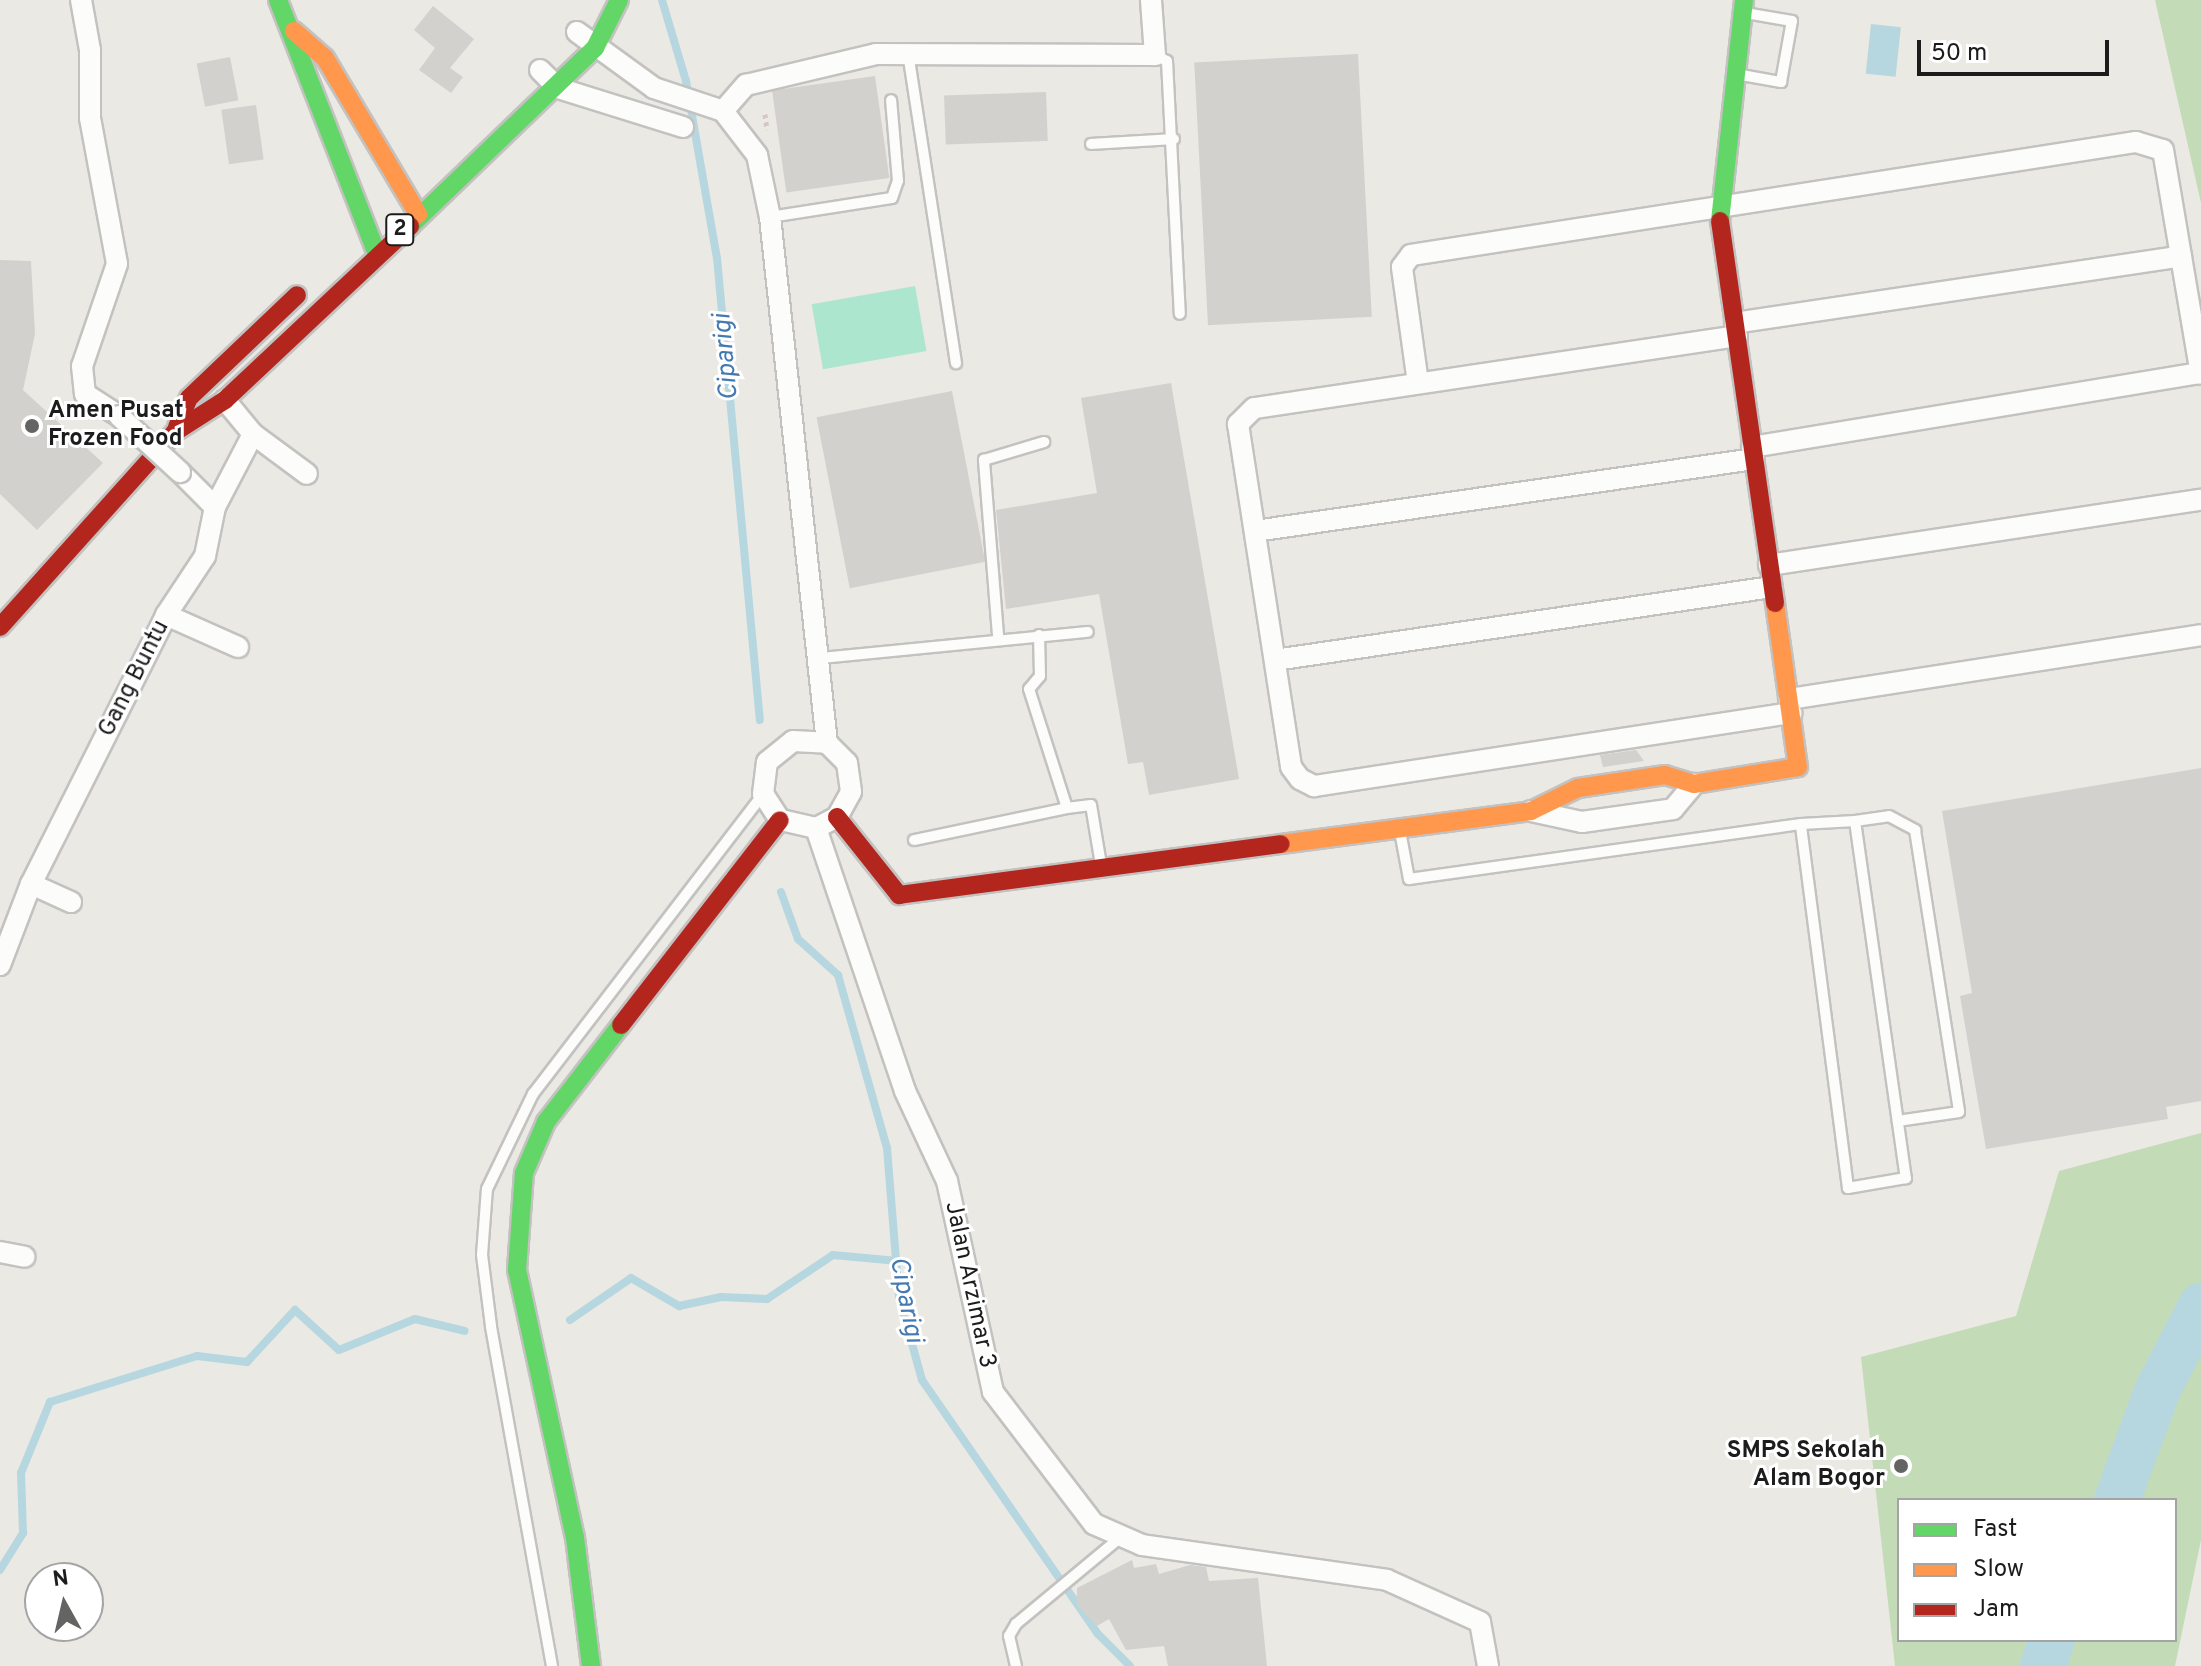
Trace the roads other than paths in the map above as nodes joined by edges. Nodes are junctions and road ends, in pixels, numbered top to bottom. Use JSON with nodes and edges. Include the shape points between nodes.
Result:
{"nodes":[{"id":1,"x":81,"y":0,"type":"edge"},
{"id":2,"x":278,"y":0,"type":"edge"},
{"id":3,"x":1151,"y":0,"type":"edge"},
{"id":4,"x":1743,"y":6,"type":"edge"},
{"id":5,"x":614,"y":7,"type":"edge"},
{"id":6,"x":294,"y":31,"type":"junction"},
{"id":7,"x":577,"y":32,"type":"junction"},
{"id":8,"x":595,"y":48,"type":"junction"},
{"id":9,"x":908,"y":51,"type":"junction"},
{"id":10,"x":1155,"y":55,"type":"junction"},
{"id":11,"x":1735,"y":74,"type":"junction"},
{"id":12,"x":535,"y":75,"type":"joint"},
{"id":13,"x":558,"y":88,"type":"junction"},
{"id":14,"x":891,"y":100,"type":"dead end"},
{"id":15,"x":720,"y":110,"type":"junction"},
{"id":16,"x":683,"y":127,"type":"dead end"},
{"id":17,"x":1174,"y":139,"type":"junction"},
{"id":18,"x":1091,"y":144,"type":"dead end"},
{"id":19,"x":411,"y":188,"type":"junction"},
{"id":20,"x":1719,"y":212,"type":"junction"},
{"id":21,"x":418,"y":214,"type":"junction"},
{"id":22,"x":770,"y":217,"type":"junction"},
{"id":23,"x":360,"y":234,"type":"junction"},
{"id":24,"x":376,"y":251,"type":"junction"},
{"id":25,"x":2181,"y":256,"type":"junction"},
{"id":26,"x":311,"y":283,"type":"dead end"},
{"id":27,"x":1180,"y":314,"type":"dead end"},
{"id":28,"x":1736,"y":330,"type":"junction"},
{"id":29,"x":956,"y":363,"type":"dead end"},
{"id":30,"x":2199,"y":374,"type":"edge"},
{"id":31,"x":1418,"y":383,"type":"junction"},
{"id":32,"x":225,"y":400,"type":"junction"},
{"id":33,"x":175,"y":432,"type":"junction"},
{"id":34,"x":253,"y":434,"type":"junction"},
{"id":35,"x":1044,"y":442,"type":"dead end"},
{"id":36,"x":1753,"y":453,"type":"junction"},
{"id":37,"x":307,"y":474,"type":"dead end"},
{"id":38,"x":2201,"y":500,"type":"edge"},
{"id":39,"x":215,"y":507,"type":"junction"},
{"id":40,"x":1255,"y":531,"type":"junction"},
{"id":41,"x":1769,"y":565,"type":"junction"},
{"id":42,"x":1772,"y":587,"type":"junction"},
{"id":43,"x":166,"y":615,"type":"junction"},
{"id":44,"x":0,"y":627,"type":"edge"},
{"id":45,"x":1088,"y":632,"type":"dead end"},
{"id":46,"x":998,"y":635,"type":"junction"},
{"id":47,"x":1039,"y":635,"type":"junction"},
{"id":48,"x":2201,"y":635,"type":"edge"},
{"id":49,"x":238,"y":647,"type":"dead end"},
{"id":50,"x":821,"y":658,"type":"junction"},
{"id":51,"x":1275,"y":660,"type":"junction"},
{"id":52,"x":1790,"y":706,"type":"junction"},
{"id":53,"x":827,"y":743,"type":"junction"},
{"id":54,"x":1694,"y":784,"type":"junction"},
{"id":55,"x":763,"y":794,"type":"junction"},
{"id":56,"x":1067,"y":808,"type":"junction"},
{"id":57,"x":1531,"y":811,"type":"junction"},
{"id":58,"x":837,"y":817,"type":"junction"},
{"id":59,"x":780,"y":820,"type":"junction"},
{"id":60,"x":1855,"y":821,"type":"junction"},
{"id":61,"x":1801,"y":824,"type":"junction"},
{"id":62,"x":816,"y":828,"type":"junction"},
{"id":63,"x":1400,"y":829,"type":"junction"},
{"id":64,"x":914,"y":840,"type":"dead end"},
{"id":65,"x":1103,"y":872,"type":"junction"},
{"id":66,"x":31,"y":884,"type":"junction"},
{"id":67,"x":71,"y":902,"type":"dead end"},
{"id":68,"x":0,"y":965,"type":"edge"},
{"id":69,"x":1898,"y":1121,"type":"junction"},
{"id":70,"x":0,"y":1252,"type":"edge"},
{"id":71,"x":25,"y":1257,"type":"dead end"},
{"id":72,"x":1117,"y":1540,"type":"junction"},
{"id":73,"x":552,"y":1666,"type":"edge"},
{"id":74,"x":591,"y":1666,"type":"edge"},
{"id":75,"x":1016,"y":1666,"type":"edge"},
{"id":76,"x":1488,"y":1666,"type":"edge"}],
"edges":[{"from":1,"to":39,"type":"street","bridge":true,"via":[[90,50],[90,118],[117,264],[82,366],[85,394],[119,416]]},
{"from":2,"to":6,"type":"main road"},
{"from":3,"to":10,"type":"street"},
{"from":4,"to":11,"type":"main road"},
{"from":4,"to":11,"type":"lane","via":[[1792,21],[1781,82]]},
{"from":5,"to":7,"type":"main road","number":"2"},
{"from":5,"to":8,"type":"main road","number":"2"},
{"from":6,"to":19,"type":"main road","via":[[325,58]]},
{"from":6,"to":23,"type":"main road"},
{"from":7,"to":8,"type":"street"},
{"from":7,"to":12,"type":"main road","number":"2"},
{"from":8,"to":13,"type":"main road","number":"2"},
{"from":8,"to":15,"type":"street","via":[[654,88]]},
{"from":9,"to":10,"type":"street"},
{"from":9,"to":15,"type":"street","via":[[758,81],[730,97]]},
{"from":9,"to":29,"type":"lane"},
{"from":10,"to":17,"type":"lane","via":[[1167,61]]},
{"from":11,"to":20,"type":"main road"},
{"from":12,"to":13,"type":"street"},
{"from":13,"to":16,"type":"street"},
{"from":13,"to":21,"type":"main road","number":"2"},
{"from":14,"to":22,"type":"lane","via":[[898,181],[892,198]]},
{"from":15,"to":22,"type":"street","via":[[757,155]]},
{"from":17,"to":18,"type":"lane"},
{"from":17,"to":27,"type":"lane"},
{"from":19,"to":21,"type":"main road"},
{"from":19,"to":23,"type":"main road","number":"2"},
{"from":20,"to":25,"type":"street","via":[[2153,143],[2164,157]]},
{"from":20,"to":28,"type":"main road"},
{"from":20,"to":31,"type":"street","via":[[1411,255],[1402,267]]},
{"from":21,"to":24,"type":"main road","number":"2"},
{"from":22,"to":50,"type":"street"},
{"from":23,"to":24,"type":"main road"},
{"from":24,"to":32,"type":"main road","number":"2"},
{"from":25,"to":28,"type":"street"},
{"from":25,"to":30,"type":"street"},
{"from":26,"to":33,"type":"main road","number":"2","via":[[189,398]]},
{"from":28,"to":31,"type":"street"},
{"from":28,"to":36,"type":"main road"},
{"from":30,"to":36,"type":"street"},
{"from":31,"to":40,"type":"street","via":[[1242,414]]},
{"from":32,"to":33,"type":"main road","number":"2"},
{"from":32,"to":34,"type":"street"},
{"from":33,"to":44,"type":"main road","number":"2"},
{"from":34,"to":37,"type":"street"},
{"from":34,"to":39,"type":"street","name":"Gang Buntu"},
{"from":35,"to":46,"type":"lane","via":[[984,460]]},
{"from":36,"to":40,"type":"street"},
{"from":36,"to":41,"type":"main road"},
{"from":38,"to":41,"type":"street"},
{"from":39,"to":43,"type":"street","name":"Gang Buntu","via":[[205,556]]},
{"from":40,"to":51,"type":"street"},
{"from":41,"to":42,"type":"main road"},
{"from":42,"to":51,"type":"street"},
{"from":42,"to":52,"type":"main road"},
{"from":43,"to":49,"type":"street"},
{"from":43,"to":66,"type":"street","name":"Gang Buntu"},
{"from":45,"to":47,"type":"lane"},
{"from":46,"to":47,"type":"lane"},
{"from":46,"to":50,"type":"lane"},
{"from":47,"to":56,"type":"lane","via":[[1040,676],[1029,689]]},
{"from":48,"to":52,"type":"street"},
{"from":50,"to":53,"type":"street"},
{"from":51,"to":52,"type":"street","via":[[1291,767],[1314,786]]},
{"from":52,"to":54,"type":"main road","via":[[1798,767]]},
{"from":53,"to":55,"type":"street","via":[[793,741],[767,762]]},
{"from":53,"to":58,"type":"street","via":[[847,763],[851,792]]},
{"from":54,"to":57,"type":"main road","via":[[1665,775],[1578,788]]},
{"from":54,"to":57,"type":"street","via":[[1673,809],[1582,822]]},
{"from":55,"to":59,"type":"street"},
{"from":55,"to":73,"type":"lane","via":[[533,1094],[487,1189],[482,1244],[491,1326]]},
{"from":56,"to":64,"type":"lane"},
{"from":56,"to":65,"type":"lane","via":[[1091,805]]},
{"from":57,"to":63,"type":"main road"},
{"from":58,"to":62,"type":"street"},
{"from":58,"to":65,"type":"main road","via":[[899,895]]},
{"from":59,"to":62,"type":"street"},
{"from":59,"to":74,"type":"main road","via":[[546,1122],[524,1173],[517,1270],[575,1538]]},
{"from":60,"to":61,"type":"lane"},
{"from":60,"to":69,"type":"lane"},
{"from":60,"to":69,"type":"lane","via":[[1889,816],[1915,830],[1959,1112]]},
{"from":61,"to":63,"type":"lane","via":[[1409,879]]},
{"from":61,"to":69,"type":"lane","via":[[1848,1188],[1906,1178]]},
{"from":62,"to":72,"type":"street","name":"Jalan Arzimar 3","via":[[905,1091],[947,1181],[993,1392],[1094,1524]]},
{"from":63,"to":65,"type":"main road"},
{"from":66,"to":67,"type":"street"},
{"from":66,"to":68,"type":"street","name":"Gang Buntu"},
{"from":70,"to":71,"type":"street"},
{"from":72,"to":75,"type":"lane","via":[[1009,1636]]},
{"from":72,"to":76,"type":"street","via":[[1387,1580],[1480,1622]]}]}
